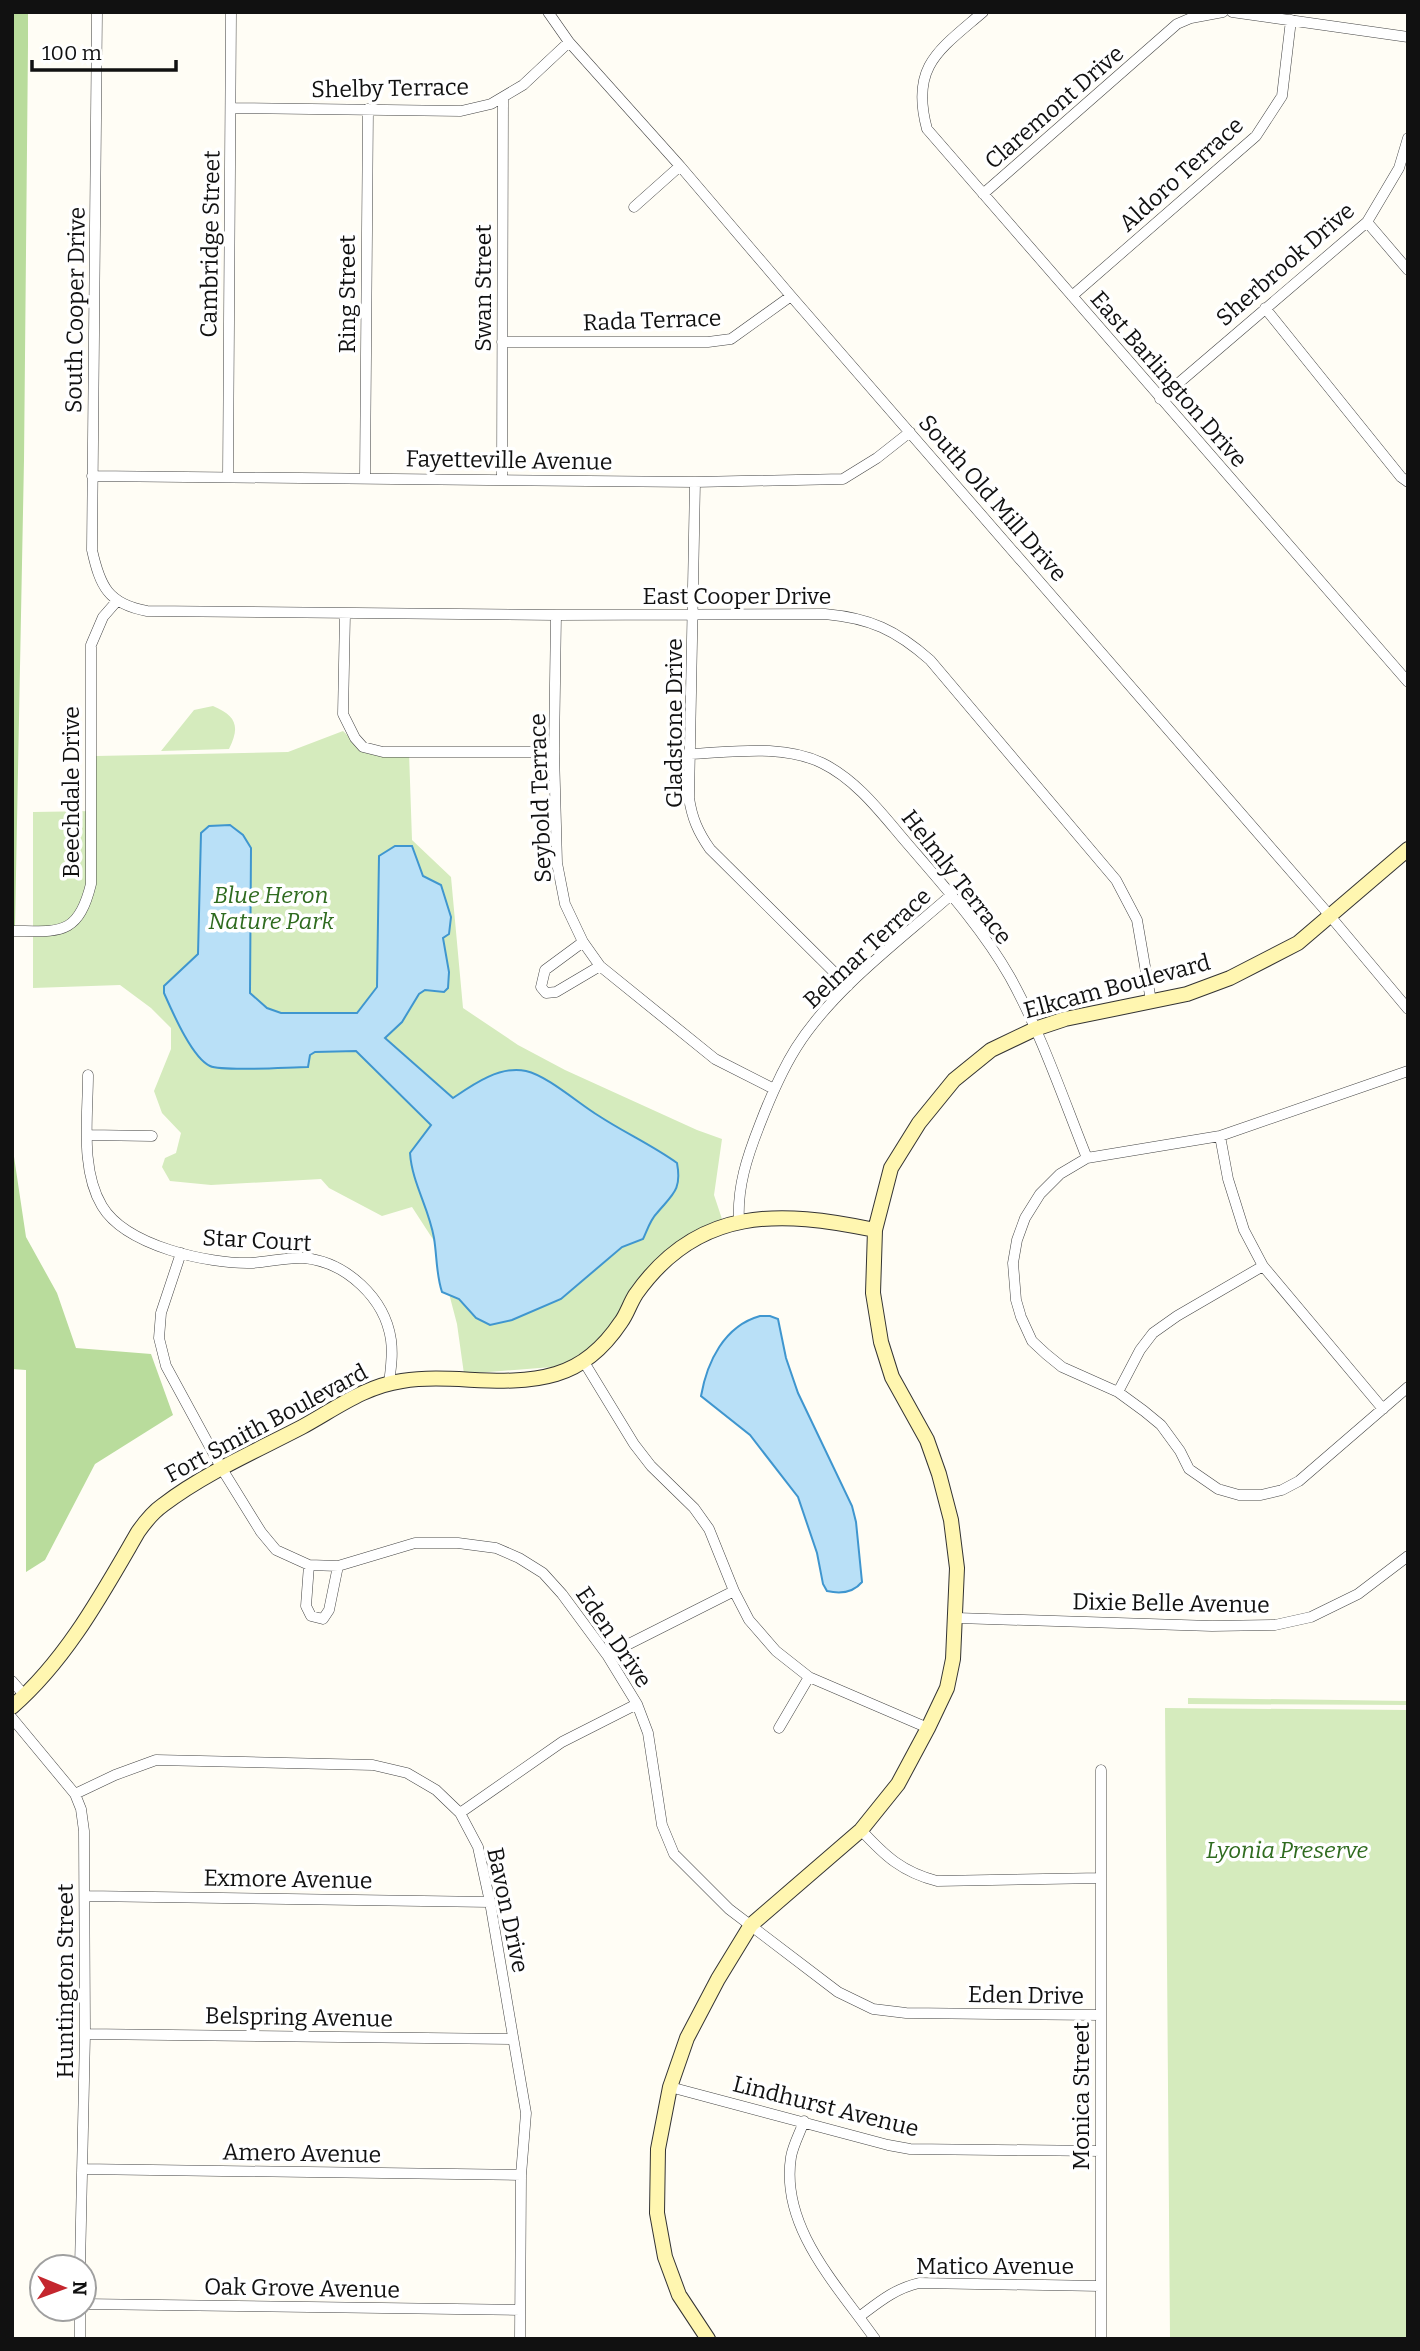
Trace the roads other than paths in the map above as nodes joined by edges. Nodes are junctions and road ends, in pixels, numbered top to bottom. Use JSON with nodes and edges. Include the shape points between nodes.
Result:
{"nodes":[{"id":1,"x":97,"y":12,"type":"edge"},
{"id":2,"x":231,"y":12,"type":"edge"},
{"id":3,"x":548,"y":12,"type":"edge"},
{"id":4,"x":983,"y":12,"type":"edge"},
{"id":5,"x":1223,"y":12,"type":"edge"},
{"id":6,"x":1232,"y":12,"type":"edge"},
{"id":7,"x":1291,"y":20,"type":"junction"},
{"id":8,"x":1408,"y":37,"type":"edge"},
{"id":9,"x":569,"y":42,"type":"junction"},
{"id":10,"x":503,"y":98,"type":"junction"},
{"id":11,"x":231,"y":108,"type":"junction"},
{"id":12,"x":368,"y":109,"type":"junction"},
{"id":13,"x":1408,"y":138,"type":"edge"},
{"id":14,"x":680,"y":166,"type":"junction"},
{"id":15,"x":983,"y":194,"type":"junction"},
{"id":16,"x":634,"y":206,"type":"dead end"},
{"id":17,"x":1367,"y":222,"type":"junction"},
{"id":18,"x":1408,"y":270,"type":"edge"},
{"id":19,"x":790,"y":296,"type":"junction"},
{"id":20,"x":1072,"y":296,"type":"junction"},
{"id":21,"x":1265,"y":308,"type":"junction"},
{"id":22,"x":502,"y":342,"type":"junction"},
{"id":23,"x":1160,"y":398,"type":"junction"},
{"id":24,"x":910,"y":432,"type":"junction"},
{"id":25,"x":92,"y":476,"type":"junction"},
{"id":26,"x":228,"y":477,"type":"junction"},
{"id":27,"x":365,"y":478,"type":"junction"},
{"id":28,"x":502,"y":479,"type":"junction"},
{"id":29,"x":695,"y":482,"type":"junction"},
{"id":30,"x":1408,"y":482,"type":"edge"},
{"id":31,"x":117,"y":601,"type":"junction"},
{"id":32,"x":345,"y":614,"type":"junction"},
{"id":33,"x":556,"y":615,"type":"junction"},
{"id":34,"x":693,"y":616,"type":"junction"},
{"id":35,"x":1404,"y":670,"type":"edge"},
{"id":36,"x":1408,"y":682,"type":"edge"},
{"id":37,"x":554,"y":752,"type":"junction"},
{"id":38,"x":691,"y":754,"type":"junction"},
{"id":39,"x":1408,"y":849,"type":"edge"},
{"id":40,"x":951,"y":895,"type":"junction"},
{"id":41,"x":1331,"y":917,"type":"junction"},
{"id":42,"x":12,"y":931,"type":"edge"},
{"id":43,"x":583,"y":943,"type":"junction"},
{"id":44,"x":600,"y":966,"type":"junction"},
{"id":45,"x":848,"y":986,"type":"junction"},
{"id":46,"x":1151,"y":1001,"type":"junction"},
{"id":47,"x":1408,"y":1009,"type":"edge"},
{"id":48,"x":1035,"y":1029,"type":"junction"},
{"id":49,"x":1408,"y":1071,"type":"edge"},
{"id":50,"x":88,"y":1075,"type":"dead end"},
{"id":51,"x":774,"y":1089,"type":"junction"},
{"id":52,"x":88,"y":1135,"type":"junction"},
{"id":53,"x":152,"y":1136,"type":"dead end"},
{"id":54,"x":1220,"y":1136,"type":"junction"},
{"id":55,"x":1087,"y":1157,"type":"junction"},
{"id":56,"x":739,"y":1222,"type":"junction"},
{"id":57,"x":874,"y":1230,"type":"junction"},
{"id":58,"x":181,"y":1254,"type":"junction"},
{"id":59,"x":1263,"y":1266,"type":"junction"},
{"id":60,"x":584,"y":1362,"type":"junction"},
{"id":61,"x":389,"y":1383,"type":"junction"},
{"id":62,"x":1408,"y":1387,"type":"edge"},
{"id":63,"x":1118,"y":1392,"type":"junction"},
{"id":64,"x":1383,"y":1409,"type":"junction"},
{"id":65,"x":222,"y":1469,"type":"junction"},
{"id":66,"x":1408,"y":1556,"type":"edge"},
{"id":67,"x":309,"y":1565,"type":"junction"},
{"id":68,"x":338,"y":1566,"type":"junction"},
{"id":69,"x":734,"y":1591,"type":"junction"},
{"id":70,"x":957,"y":1618,"type":"junction"},
{"id":71,"x":607,"y":1655,"type":"junction"},
{"id":72,"x":809,"y":1677,"type":"junction"},
{"id":73,"x":12,"y":1682,"type":"edge"},
{"id":74,"x":25,"y":1696,"type":"junction"},
{"id":75,"x":637,"y":1704,"type":"junction"},
{"id":76,"x":12,"y":1707,"type":"edge"},
{"id":77,"x":12,"y":1718,"type":"edge"},
{"id":78,"x":779,"y":1728,"type":"dead end"},
{"id":79,"x":928,"y":1728,"type":"junction"},
{"id":80,"x":1101,"y":1770,"type":"dead end"},
{"id":81,"x":75,"y":1794,"type":"junction"},
{"id":82,"x":460,"y":1814,"type":"junction"},
{"id":83,"x":860,"y":1830,"type":"junction"},
{"id":84,"x":1101,"y":1878,"type":"junction"},
{"id":85,"x":86,"y":1896,"type":"junction"},
{"id":86,"x":489,"y":1902,"type":"junction"},
{"id":87,"x":751,"y":1924,"type":"junction"},
{"id":88,"x":1101,"y":2015,"type":"junction"},
{"id":89,"x":85,"y":2034,"type":"junction"},
{"id":90,"x":513,"y":2039,"type":"junction"},
{"id":91,"x":670,"y":2087,"type":"junction"},
{"id":92,"x":804,"y":2122,"type":"junction"},
{"id":93,"x":1101,"y":2151,"type":"junction"},
{"id":94,"x":82,"y":2169,"type":"junction"},
{"id":95,"x":521,"y":2175,"type":"junction"},
{"id":96,"x":80,"y":2253,"type":"edge"},
{"id":97,"x":1100,"y":2286,"type":"junction"},
{"id":98,"x":98,"y":2304,"type":"edge"},
{"id":99,"x":520,"y":2310,"type":"junction"},
{"id":100,"x":859,"y":2317,"type":"junction"},
{"id":101,"x":520,"y":2339,"type":"edge"},
{"id":102,"x":708,"y":2339,"type":"edge"},
{"id":103,"x":875,"y":2339,"type":"edge"},
{"id":104,"x":1101,"y":2339,"type":"edge"}],
"edges":[{"from":1,"to":25,"type":"street","name":"South Cooper Drive"},
{"from":2,"to":11,"type":"street","name":"Cambridge Street"},
{"from":3,"to":9,"type":"street","name":"South Old Mill Drive"},
{"from":4,"to":15,"type":"street","name":"East Barlington Drive","via":[[938,51],[920,91],[927,129]]},
{"from":5,"to":15,"type":"street","name":"Claremont Drive","via":[[1177,24]]},
{"from":6,"to":7,"type":"street"},
{"from":7,"to":8,"type":"street"},
{"from":7,"to":20,"type":"street","name":"Aldoro Terrace","via":[[1282,96],[1256,136]]},
{"from":9,"to":10,"type":"street","name":"Shelby Terrace"},
{"from":9,"to":14,"type":"street","name":"South Old Mill Drive"},
{"from":10,"to":12,"type":"street","name":"Shelby Terrace","via":[[461,111]]},
{"from":10,"to":22,"type":"street","name":"Swan Street"},
{"from":11,"to":12,"type":"street","name":"Shelby Terrace"},
{"from":11,"to":26,"type":"street","name":"Cambridge Street"},
{"from":12,"to":27,"type":"street","name":"Ring Street"},
{"from":13,"to":17,"type":"street","name":"Sherbrook Drive","via":[[1399,168]]},
{"from":14,"to":16,"type":"street"},
{"from":14,"to":19,"type":"street","name":"South Old Mill Drive"},
{"from":15,"to":20,"type":"street","name":"East Barlington Drive"},
{"from":17,"to":18,"type":"street"},
{"from":17,"to":21,"type":"street","name":"Sherbrook Drive"},
{"from":19,"to":22,"type":"street","name":"Rada Terrace","via":[[731,339]]},
{"from":19,"to":24,"type":"street","name":"South Old Mill Drive"},
{"from":20,"to":23,"type":"street","name":"East Barlington Drive"},
{"from":21,"to":23,"type":"street","name":"Sherbrook Drive"},
{"from":21,"to":30,"type":"street"},
{"from":22,"to":28,"type":"street","name":"Swan Street"},
{"from":23,"to":35,"type":"street","name":"East Barlington Drive"},
{"from":24,"to":29,"type":"street","name":"Fayetteville Avenue","via":[[843,479]]},
{"from":24,"to":41,"type":"street","name":"South Old Mill Drive"},
{"from":25,"to":26,"type":"street","name":"Fayetteville Avenue"},
{"from":25,"to":31,"type":"street","name":"South Cooper Drive","via":[[92,550],[105,590]]},
{"from":26,"to":27,"type":"street","name":"Fayetteville Avenue"},
{"from":27,"to":28,"type":"street","name":"Fayetteville Avenue"},
{"from":28,"to":29,"type":"street","name":"Fayetteville Avenue"},
{"from":29,"to":34,"type":"street","name":"Gladstone Drive"},
{"from":31,"to":32,"type":"street","name":"East Cooper Drive","via":[[147,611]]},
{"from":31,"to":42,"type":"street","name":"Beechdale Drive","via":[[103,617],[91,645],[88,895],[69,926],[54,931]]},
{"from":32,"to":33,"type":"street","name":"East Cooper Drive"},
{"from":32,"to":37,"type":"street","via":[[343,714],[363,747]]},
{"from":33,"to":34,"type":"street","name":"East Cooper Drive"},
{"from":33,"to":37,"type":"street","name":"Seybold Terrace"},
{"from":34,"to":38,"type":"street","name":"Gladstone Drive"},
{"from":34,"to":46,"type":"street","name":"East Cooper Drive","via":[[853,617],[888,628],[909,642],[930,660],[1116,880],[1137,920]]},
{"from":35,"to":36,"type":"street","name":"East Barlington Drive"},
{"from":37,"to":43,"type":"street","name":"Seybold Terrace","via":[[557,863],[565,904]]},
{"from":38,"to":40,"type":"street","name":"Helmly Terrace","via":[[784,751],[822,762],[877,808]]},
{"from":38,"to":45,"type":"street","name":"Gladstone Drive","via":[[689,797],[700,835]]},
{"from":39,"to":41,"type":"street","name":"Elkcam Boulevard"},
{"from":40,"to":45,"type":"street","name":"Belmar Terrace"},
{"from":40,"to":48,"type":"street","name":"Helmly Terrace","via":[[986,940]]},
{"from":41,"to":46,"type":"street","name":"Elkcam Boulevard","via":[[1298,943],[1230,978]]},
{"from":41,"to":47,"type":"street","name":"South Old Mill Drive"},
{"from":43,"to":44,"type":"street","name":"Seybold Terrace"},
{"from":43,"to":44,"type":"street","via":[[545,970],[541,987],[546,993],[556,992]]},
{"from":44,"to":51,"type":"street","name":"Seybold Terrace","via":[[715,1059]]},
{"from":45,"to":51,"type":"street","name":"Belmar Terrace","via":[[797,1046]]},
{"from":46,"to":48,"type":"street","name":"Elkcam Boulevard"},
{"from":48,"to":55,"type":"street","name":"Helmly Terrace"},
{"from":48,"to":57,"type":"street","name":"Elkcam Boulevard","via":[[991,1050],[972,1065],[919,1123],[891,1168]]},
{"from":49,"to":54,"type":"street"},
{"from":50,"to":52,"type":"street","name":"Star Court"},
{"from":51,"to":56,"type":"street","name":"Belmar Terrace","via":[[749,1152],[738,1197]]},
{"from":52,"to":53,"type":"street"},
{"from":52,"to":58,"type":"street","name":"Star Court","via":[[88,1160],[102,1207],[143,1239]]},
{"from":54,"to":55,"type":"street"},
{"from":54,"to":59,"type":"street","via":[[1244,1230]]},
{"from":55,"to":63,"type":"street","via":[[1060,1174],[1025,1218],[1013,1263],[1016,1300],[1032,1340],[1046,1354],[1062,1367]]},
{"from":56,"to":57,"type":"street","name":"Fort Smith Boulevard","via":[[807,1218]]},
{"from":56,"to":60,"type":"street","name":"Fort Smith Boulevard","via":[[717,1228],[662,1264],[635,1295],[611,1336]]},
{"from":57,"to":70,"type":"street","name":"Elkcam Boulevard","via":[[873,1293],[881,1342],[892,1377],[927,1440],[939,1474],[957,1568]]},
{"from":58,"to":61,"type":"street","name":"Star Court","via":[[253,1263],[307,1258],[334,1266],[358,1282],[380,1309],[390,1338]]},
{"from":58,"to":65,"type":"street","name":"Eden Drive","via":[[161,1313],[159,1338],[166,1367]]},
{"from":59,"to":63,"type":"street","via":[[1153,1333]]},
{"from":59,"to":64,"type":"street"},
{"from":60,"to":61,"type":"street","name":"Fort Smith Boulevard","via":[[555,1374],[523,1379]]},
{"from":60,"to":69,"type":"street","via":[[634,1444],[709,1529]]},
{"from":61,"to":65,"type":"street","name":"Fort Smith Boulevard","via":[[355,1396]]},
{"from":62,"to":64,"type":"street"},
{"from":63,"to":64,"type":"street","via":[[1160,1425],[1197,1477],[1239,1495],[1261,1495],[1299,1481]]},
{"from":65,"to":67,"type":"street","name":"Eden Drive","via":[[276,1550]]},
{"from":65,"to":74,"type":"street","name":"Fort Smith Boulevard","via":[[149,1517],[76,1634]]},
{"from":66,"to":70,"type":"street","name":"Dixie Belle Avenue","via":[[1358,1594],[1311,1617],[1275,1625]]},
{"from":67,"to":68,"type":"street","name":"Eden Drive"},
{"from":67,"to":68,"type":"street","via":[[306,1606],[312,1616],[323,1619]]},
{"from":68,"to":71,"type":"street","name":"Eden Drive","via":[[415,1543],[496,1548],[543,1573]]},
{"from":69,"to":71,"type":"street"},
{"from":69,"to":72,"type":"street","via":[[750,1620],[776,1651]]},
{"from":70,"to":79,"type":"street","name":"Elkcam Boulevard","via":[[947,1688]]},
{"from":71,"to":75,"type":"street","name":"Eden Drive"},
{"from":72,"to":78,"type":"street"},
{"from":72,"to":79,"type":"street"},
{"from":73,"to":74,"type":"street"},
{"from":74,"to":76,"type":"street","name":"Fort Smith Boulevard"},
{"from":75,"to":82,"type":"street","via":[[562,1742]]},
{"from":75,"to":87,"type":"street","name":"Eden Drive","via":[[648,1733],[662,1825],[674,1854],[729,1909]]},
{"from":77,"to":81,"type":"street","name":"Huntington Street"},
{"from":79,"to":83,"type":"street","name":"Elkcam Boulevard","via":[[898,1784]]},
{"from":80,"to":84,"type":"street","name":"Monica Street"},
{"from":81,"to":82,"type":"street","name":"Bavon Drive","via":[[156,1760],[373,1765],[407,1773],[436,1790]]},
{"from":81,"to":85,"type":"street","name":"Huntington Street","via":[[84,1831]]},
{"from":82,"to":86,"type":"street","name":"Bavon Drive","via":[[478,1847]]},
{"from":83,"to":84,"type":"street","via":[[888,1859],[937,1881]]},
{"from":83,"to":87,"type":"street","name":"Elkcam Boulevard"},
{"from":84,"to":88,"type":"street","name":"Monica Street"},
{"from":85,"to":86,"type":"street","name":"Exmore Avenue"},
{"from":85,"to":89,"type":"street","name":"Huntington Street"},
{"from":86,"to":90,"type":"street","name":"Bavon Drive"},
{"from":87,"to":88,"type":"street","name":"Eden Drive","via":[[838,1992],[873,2008],[906,2013]]},
{"from":87,"to":91,"type":"street","name":"Elkcam Boulevard","via":[[687,2038]]},
{"from":88,"to":93,"type":"street","name":"Monica Street"},
{"from":89,"to":90,"type":"street","name":"Belspring Avenue"},
{"from":89,"to":94,"type":"street","name":"Huntington Street"},
{"from":90,"to":95,"type":"street","name":"Bavon Drive","via":[[526,2113]]},
{"from":91,"to":92,"type":"street","name":"Lindhurst Avenue"},
{"from":91,"to":102,"type":"street","name":"Elkcam Boulevard","via":[[658,2148],[657,2213],[665,2257],[679,2295]]},
{"from":92,"to":93,"type":"street","name":"Lindhurst Avenue","via":[[910,2149]]},
{"from":92,"to":100,"type":"street","via":[[792,2155],[789,2188],[794,2213],[807,2242]]},
{"from":93,"to":97,"type":"street","name":"Monica Street"},
{"from":94,"to":95,"type":"street","name":"Amero Avenue"},
{"from":94,"to":96,"type":"street","name":"Huntington Street"},
{"from":95,"to":99,"type":"street","name":"Bavon Drive"},
{"from":97,"to":100,"type":"street","name":"Matico Avenue","via":[[919,2283],[890,2293]]},
{"from":97,"to":104,"type":"street","name":"Monica Street"},
{"from":98,"to":99,"type":"street","name":"Oak Grove Avenue"},
{"from":99,"to":101,"type":"street","name":"Bavon Drive"},
{"from":100,"to":103,"type":"street"}]}
